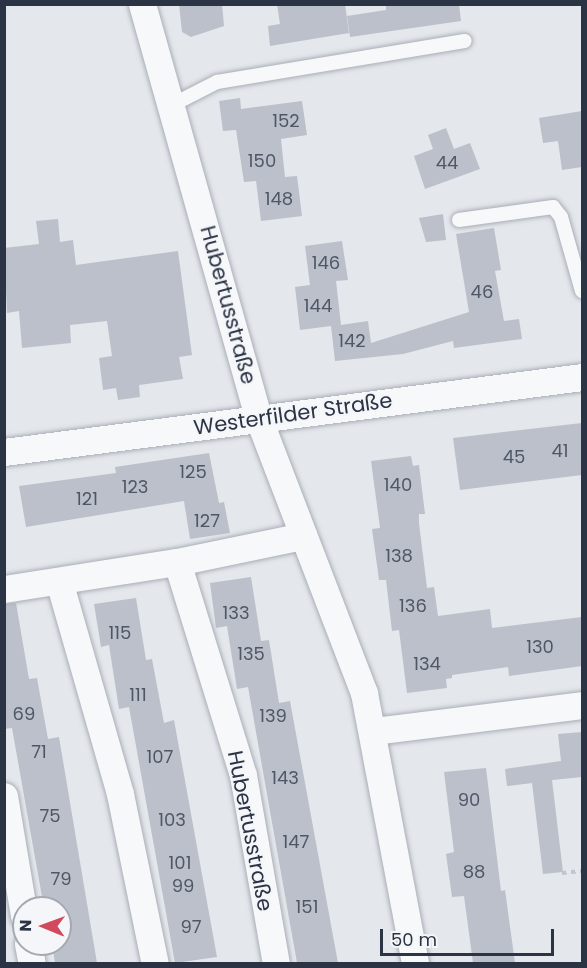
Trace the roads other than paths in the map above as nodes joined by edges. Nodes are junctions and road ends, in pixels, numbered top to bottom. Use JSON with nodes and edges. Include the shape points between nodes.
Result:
{"nodes":[{"id":1,"x":142,"y":4,"type":"edge"},
{"id":2,"x":465,"y":41,"type":"dead end"},
{"id":3,"x":172,"y":105,"type":"junction"},
{"id":4,"x":459,"y":220,"type":"dead end"},
{"id":5,"x":582,"y":291,"type":"edge"},
{"id":6,"x":582,"y":377,"type":"edge"},
{"id":7,"x":258,"y":417,"type":"junction"},
{"id":8,"x":4,"y":452,"type":"edge"},
{"id":9,"x":303,"y":536,"type":"junction"},
{"id":10,"x":177,"y":562,"type":"junction"},
{"id":11,"x":59,"y":581,"type":"junction"},
{"id":12,"x":4,"y":589,"type":"edge"},
{"id":13,"x":582,"y":705,"type":"edge"},
{"id":14,"x":374,"y":731,"type":"junction"},
{"id":15,"x":4,"y":796,"type":"edge"},
{"id":16,"x":21,"y":896,"type":"edge"},
{"id":17,"x":154,"y":963,"type":"edge"},
{"id":18,"x":276,"y":963,"type":"edge"},
{"id":19,"x":415,"y":963,"type":"edge"}],
"edges":[{"from":1,"to":3,"type":"street","name":"Hubertusstraße"},
{"from":2,"to":3,"type":"lane","via":[[217,82]]},
{"from":3,"to":7,"type":"street","name":"Hubertusstraße"},
{"from":4,"to":5,"type":"lane","via":[[553,207],[561,217]]},
{"from":6,"to":7,"type":"street","name":"Westerfilder Straße"},
{"from":7,"to":8,"type":"street","name":"Westerfilder Straße"},
{"from":7,"to":9,"type":"street","name":"Hubertusstraße"},
{"from":9,"to":10,"type":"street"},
{"from":9,"to":14,"type":"street","name":"Hubertusstraße","via":[[364,693]]},
{"from":10,"to":11,"type":"street"},
{"from":10,"to":18,"type":"street","name":"Hubertusstraße","via":[[243,775]]},
{"from":11,"to":12,"type":"street"},
{"from":11,"to":17,"type":"street","via":[[120,794]]},
{"from":13,"to":14,"type":"street"},
{"from":14,"to":19,"type":"street","name":"Hubertusstraße"},
{"from":15,"to":16,"type":"street"}]}
